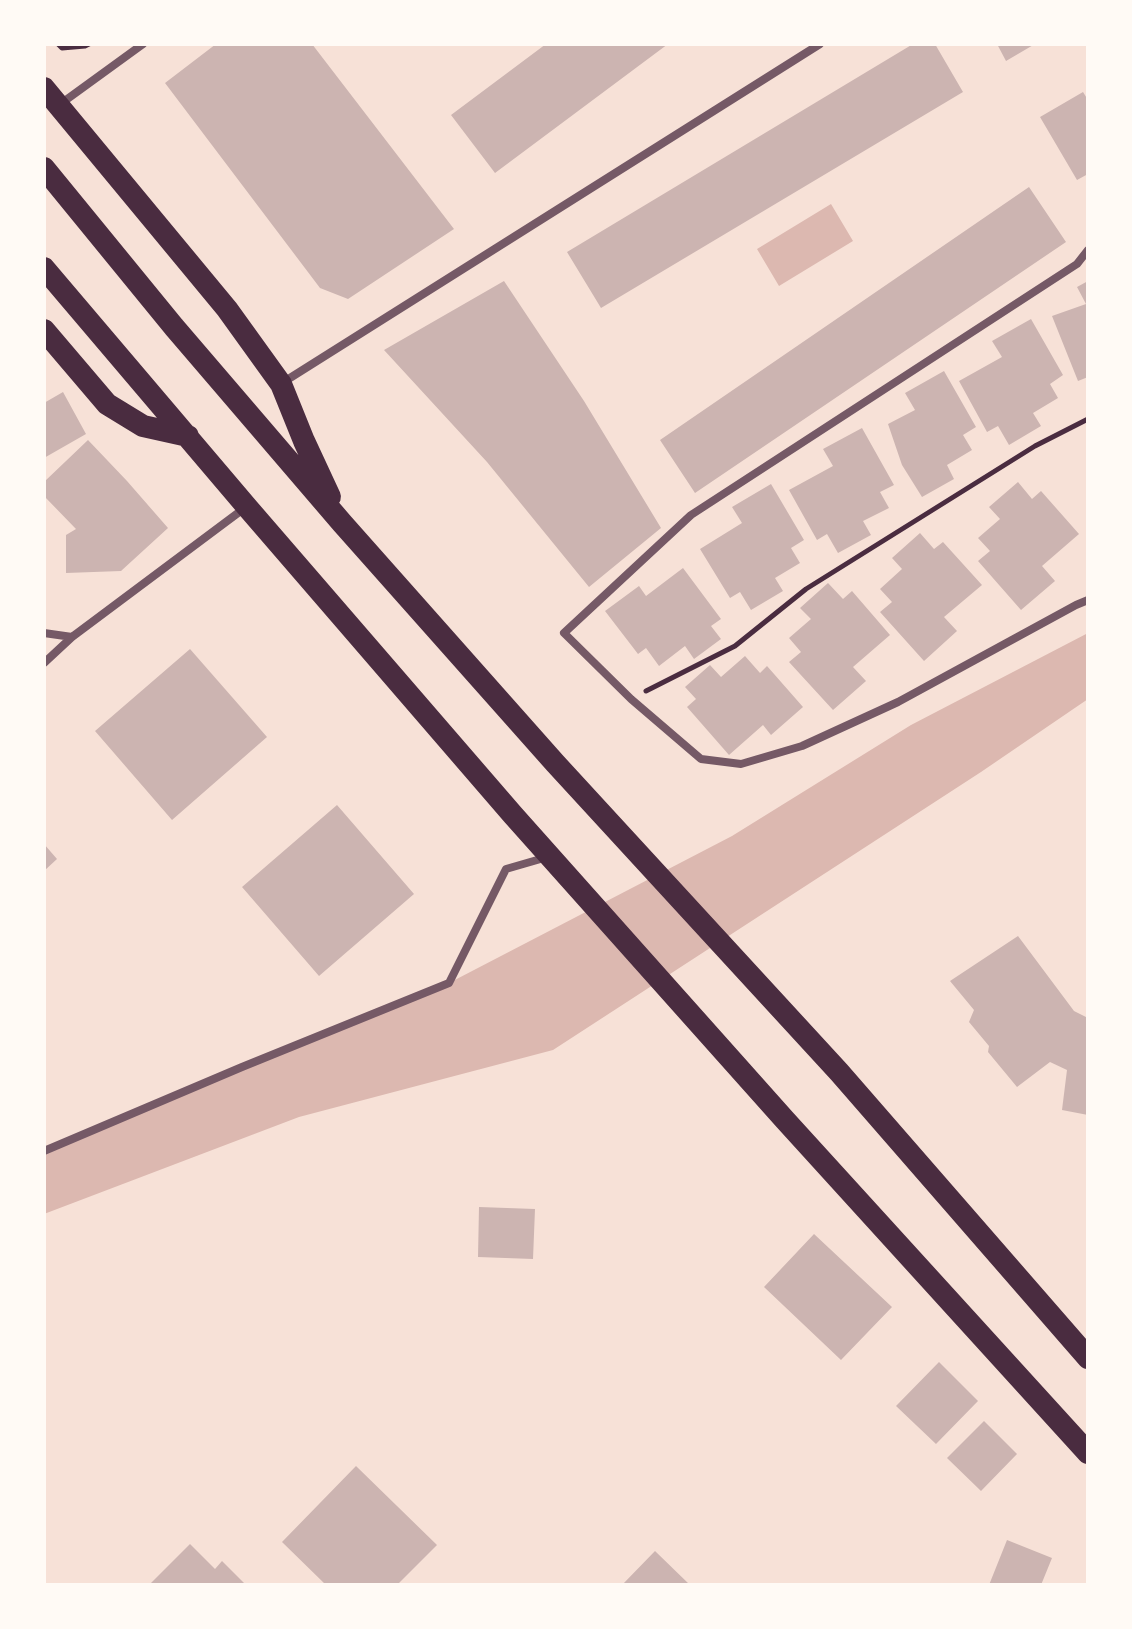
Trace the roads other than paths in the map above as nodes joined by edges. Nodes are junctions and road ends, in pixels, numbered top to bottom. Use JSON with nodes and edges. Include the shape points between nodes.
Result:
{"nodes":[{"id":1,"x":143,"y":44,"type":"edge"},
{"id":2,"x":820,"y":44,"type":"edge"},
{"id":3,"x":51,"y":97,"type":"edge"},
{"id":4,"x":44,"y":168,"type":"edge"},
{"id":5,"x":1088,"y":250,"type":"edge"},
{"id":6,"x":44,"y":268,"type":"edge"},
{"id":7,"x":44,"y":330,"type":"edge"},
{"id":8,"x":281,"y":384,"type":"junction"},
{"id":9,"x":188,"y":436,"type":"junction"},
{"id":10,"x":247,"y":507,"type":"junction"},
{"id":11,"x":342,"y":523,"type":"junction"},
{"id":12,"x":1088,"y":600,"type":"edge"},
{"id":13,"x":44,"y":633,"type":"edge"},
{"id":14,"x":72,"y":637,"type":"junction"},
{"id":15,"x":44,"y":663,"type":"edge"},
{"id":16,"x":561,"y":869,"type":"junction"},
{"id":17,"x":44,"y":1151,"type":"edge"},
{"id":18,"x":1088,"y":1358,"type":"edge"},
{"id":19,"x":1088,"y":1453,"type":"edge"}],
"edges":[{"from":1,"to":3,"type":"street"},
{"from":2,"to":8,"type":"street"},
{"from":3,"to":8,"type":"highway","via":[[227,309]]},
{"from":4,"to":11,"type":"highway"},
{"from":5,"to":12,"type":"street","via":[[1077,264],[691,515],[564,633],[701,759],[741,764],[802,746],[898,702]]},
{"from":6,"to":9,"type":"highway"},
{"from":7,"to":9,"type":"highway","via":[[107,404],[143,426]]},
{"from":8,"to":11,"type":"highway"},
{"from":9,"to":10,"type":"highway"},
{"from":10,"to":14,"type":"street"},
{"from":10,"to":16,"type":"highway"},
{"from":11,"to":18,"type":"highway","via":[[839,1072]]},
{"from":13,"to":14,"type":"street"},
{"from":14,"to":15,"type":"street"},
{"from":16,"to":17,"type":"street","via":[[544,858],[506,869],[449,983]]},
{"from":16,"to":19,"type":"highway"}]}
